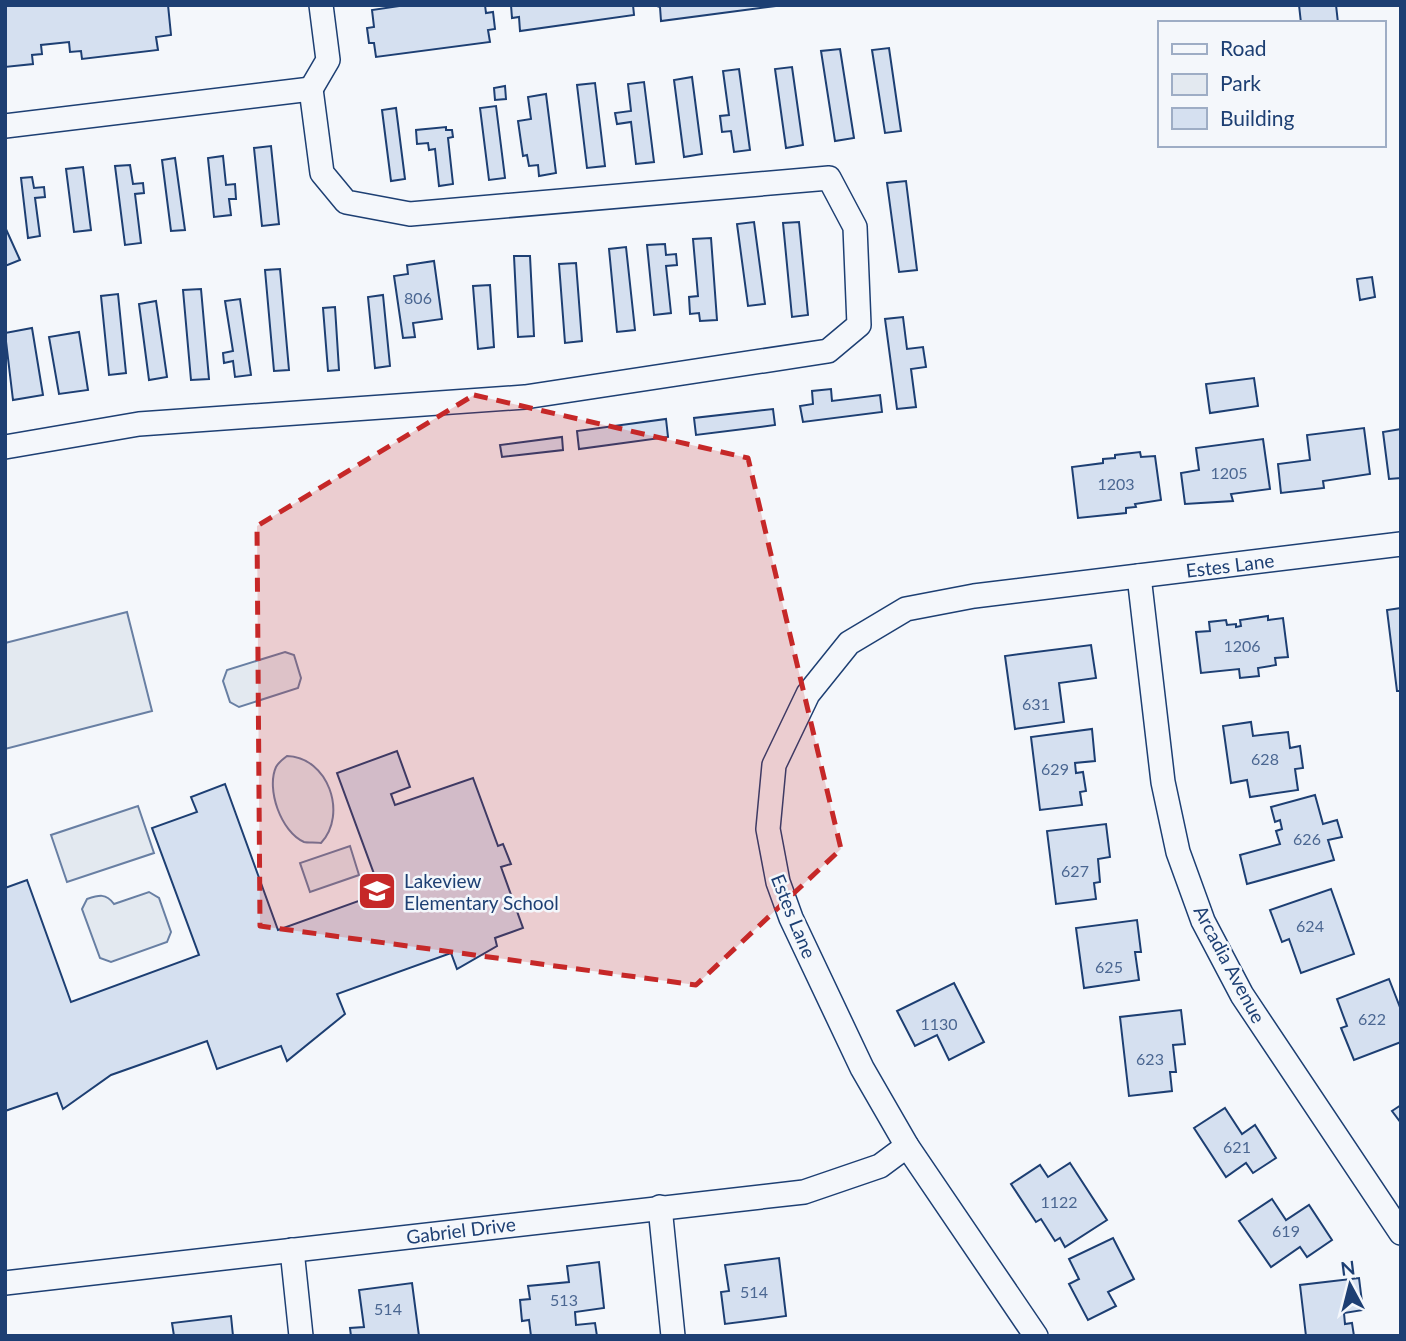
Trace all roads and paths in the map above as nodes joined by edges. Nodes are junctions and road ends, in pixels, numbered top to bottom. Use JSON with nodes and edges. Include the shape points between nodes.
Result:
{"nodes":[{"id":1,"x":321,"y":5,"type":"edge"},
{"id":2,"x":311,"y":89,"type":"junction"},
{"id":3,"x":5,"y":126,"type":"edge"},
{"id":4,"x":5,"y":447,"type":"edge"},
{"id":5,"x":1401,"y":544,"type":"edge"},
{"id":6,"x":1139,"y":576,"type":"junction"},
{"id":7,"x":907,"y":1146,"type":"junction"},
{"id":8,"x":660,"y":1207,"type":"junction"},
{"id":9,"x":1401,"y":1233,"type":"edge"},
{"id":10,"x":292,"y":1250,"type":"junction"},
{"id":11,"x":5,"y":1283,"type":"edge"},
{"id":12,"x":301,"y":1336,"type":"edge"},
{"id":13,"x":673,"y":1336,"type":"edge"},
{"id":14,"x":1036,"y":1336,"type":"edge"}],
"edges":[{"from":1,"to":2,"type":"street","via":[[328,60]]},
{"from":2,"to":3,"type":"street"},
{"from":2,"to":4,"type":"street","via":[[322,173],[345,202],[410,214],[830,178],[855,227],[859,325],[828,351],[525,397],[139,424]]},
{"from":5,"to":6,"type":"street","name":"Estes Lane"},
{"from":6,"to":7,"type":"street","name":"Estes Lane","via":[[906,609],[849,643],[808,694],[774,765],[768,829],[778,882],[862,1068]]},
{"from":6,"to":9,"type":"street","name":"Arcadia Avenue","via":[[1163,782],[1178,852],[1203,921],[1242,995]]},
{"from":7,"to":8,"type":"street","name":"Gabriel Drive","via":[[880,1166],[804,1192]]},
{"from":7,"to":14,"type":"street","name":"Estes Lane"},
{"from":8,"to":10,"type":"street","name":"Gabriel Drive"},
{"from":8,"to":13,"type":"street"},
{"from":10,"to":11,"type":"street","name":"Gabriel Drive"},
{"from":10,"to":12,"type":"street"}]}
